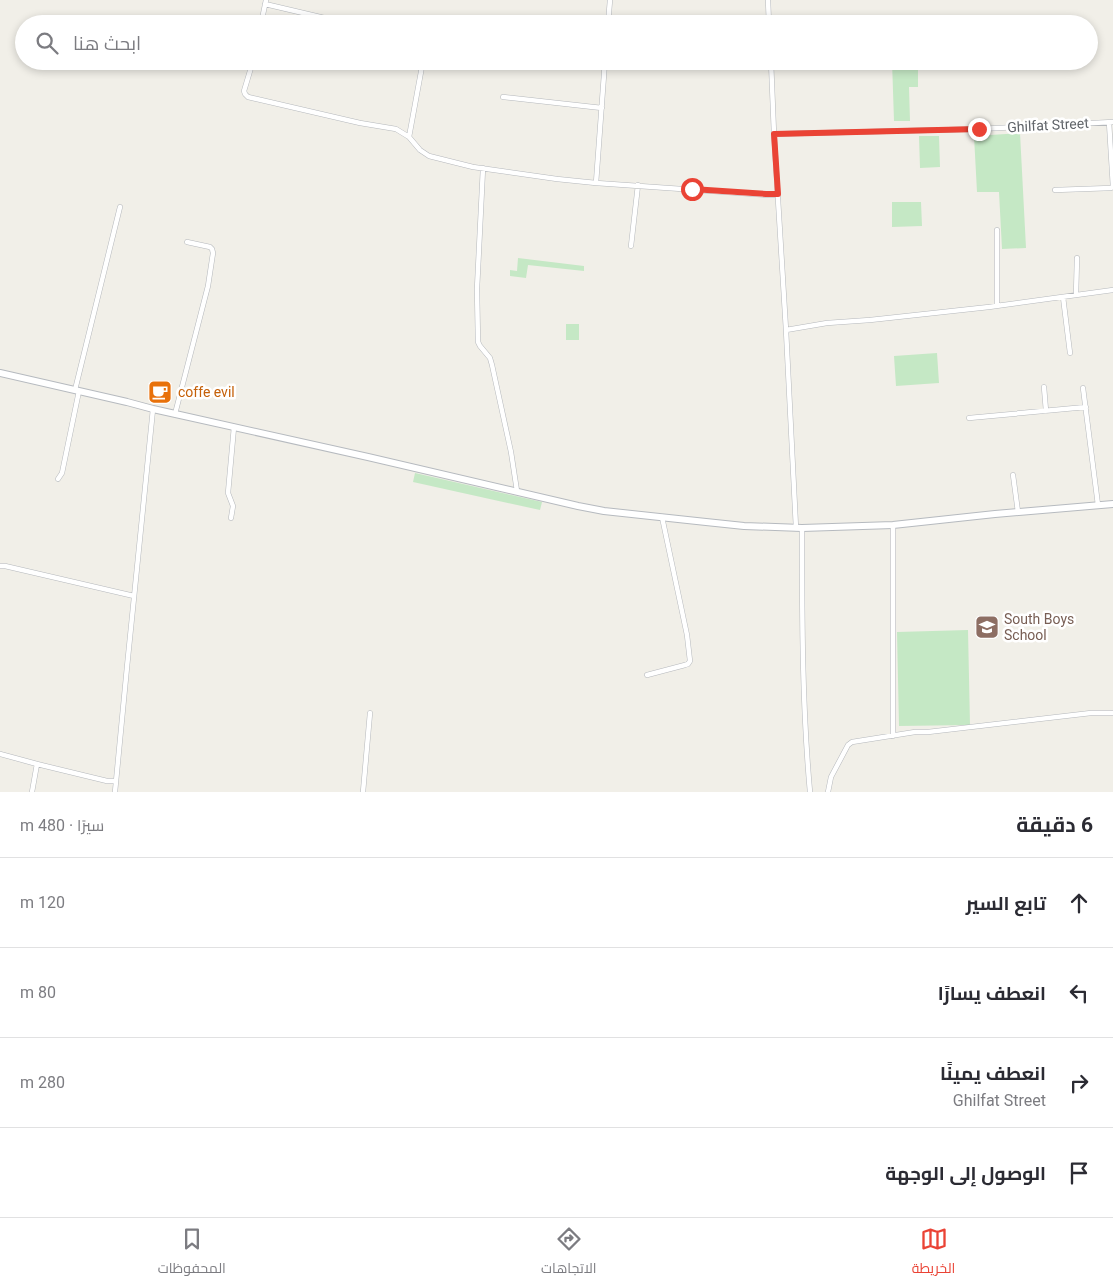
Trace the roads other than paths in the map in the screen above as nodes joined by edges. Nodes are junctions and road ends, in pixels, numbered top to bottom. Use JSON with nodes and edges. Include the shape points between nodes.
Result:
{"nodes":[{"id":1,"x":610,"y":0,"type":"edge"},
{"id":2,"x":768,"y":0,"type":"edge"},
{"id":3,"x":266,"y":2,"type":"edge"},
{"id":4,"x":263,"y":15,"type":"edge"},
{"id":5,"x":316,"y":15,"type":"edge"},
{"id":6,"x":609,"y":15,"type":"edge"},
{"id":7,"x":769,"y":15,"type":"edge"},
{"id":8,"x":250,"y":70,"type":"edge"},
{"id":9,"x":422,"y":70,"type":"edge"},
{"id":10,"x":604,"y":70,"type":"edge"},
{"id":11,"x":771,"y":70,"type":"edge"},
{"id":12,"x":503,"y":97,"type":"dead end"},
{"id":13,"x":602,"y":108,"type":"junction"},
{"id":14,"x":1111,"y":122,"type":"edge"},
{"id":15,"x":774,"y":134,"type":"junction"},
{"id":16,"x":409,"y":136,"type":"junction"},
{"id":17,"x":483,"y":168,"type":"junction"},
{"id":18,"x":596,"y":183,"type":"junction"},
{"id":19,"x":638,"y":185,"type":"junction"},
{"id":20,"x":1055,"y":190,"type":"dead end"},
{"id":21,"x":778,"y":194,"type":"junction"},
{"id":22,"x":120,"y":207,"type":"dead end"},
{"id":23,"x":997,"y":230,"type":"dead end"},
{"id":24,"x":187,"y":242,"type":"dead end"},
{"id":25,"x":631,"y":246,"type":"dead end"},
{"id":26,"x":1077,"y":258,"type":"dead end"},
{"id":27,"x":1113,"y":290,"type":"edge"},
{"id":28,"x":1076,"y":296,"type":"junction"},
{"id":29,"x":1063,"y":298,"type":"junction"},
{"id":30,"x":997,"y":306,"type":"junction"},
{"id":31,"x":786,"y":330,"type":"junction"},
{"id":32,"x":1070,"y":353,"type":"dead end"},
{"id":33,"x":0,"y":373,"type":"edge"},
{"id":34,"x":1044,"y":387,"type":"dead end"},
{"id":35,"x":1083,"y":388,"type":"dead end"},
{"id":36,"x":77,"y":390,"type":"junction"},
{"id":37,"x":1086,"y":408,"type":"junction"},
{"id":38,"x":153,"y":409,"type":"junction"},
{"id":39,"x":1046,"y":411,"type":"junction"},
{"id":40,"x":175,"y":414,"type":"junction"},
{"id":41,"x":969,"y":418,"type":"dead end"},
{"id":42,"x":234,"y":427,"type":"junction"},
{"id":43,"x":1013,"y":475,"type":"dead end"},
{"id":44,"x":58,"y":479,"type":"dead end"},
{"id":45,"x":517,"y":491,"type":"junction"},
{"id":46,"x":1113,"y":504,"type":"edge"},
{"id":47,"x":1098,"y":505,"type":"junction"},
{"id":48,"x":1018,"y":512,"type":"junction"},
{"id":49,"x":662,"y":517,"type":"junction"},
{"id":50,"x":231,"y":518,"type":"dead end"},
{"id":51,"x":893,"y":525,"type":"junction"},
{"id":52,"x":799,"y":528,"type":"junction"},
{"id":53,"x":0,"y":566,"type":"edge"},
{"id":54,"x":134,"y":596,"type":"junction"},
{"id":55,"x":647,"y":675,"type":"dead end"},
{"id":56,"x":370,"y":713,"type":"dead end"},
{"id":57,"x":1113,"y":713,"type":"edge"},
{"id":58,"x":893,"y":736,"type":"junction"},
{"id":59,"x":0,"y":754,"type":"edge"},
{"id":60,"x":37,"y":764,"type":"junction"},
{"id":61,"x":116,"y":781,"type":"junction"},
{"id":62,"x":32,"y":792,"type":"edge"},
{"id":63,"x":115,"y":792,"type":"edge"},
{"id":64,"x":363,"y":792,"type":"edge"},
{"id":65,"x":810,"y":792,"type":"edge"},
{"id":66,"x":828,"y":792,"type":"edge"}],
"edges":[{"from":1,"to":6,"type":"street"},
{"from":2,"to":7,"type":"street"},
{"from":3,"to":4,"type":"street"},
{"from":3,"to":5,"type":"street"},
{"from":8,"to":16,"type":"street","via":[[244,91],[248,97],[396,129]]},
{"from":9,"to":16,"type":"street"},
{"from":10,"to":13,"type":"street"},
{"from":11,"to":15,"type":"street"},
{"from":12,"to":13,"type":"street"},
{"from":13,"to":18,"type":"street"},
{"from":14,"to":15,"type":"street","name":"Ghilfat Street"},
{"from":14,"to":20,"type":"street","via":[[1113,186]]},
{"from":15,"to":21,"type":"street"},
{"from":16,"to":17,"type":"street","via":[[428,156]]},
{"from":17,"to":18,"type":"street"},
{"from":17,"to":45,"type":"street","via":[[477,289],[478,342],[492,365]]},
{"from":18,"to":19,"type":"street"},
{"from":19,"to":21,"type":"street"},
{"from":19,"to":25,"type":"street"},
{"from":21,"to":31,"type":"street"},
{"from":22,"to":36,"type":"street"},
{"from":23,"to":30,"type":"street"},
{"from":24,"to":40,"type":"street","via":[[210,247],[213,253],[208,286]]},
{"from":26,"to":28,"type":"street"},
{"from":27,"to":28,"type":"street"},
{"from":28,"to":29,"type":"street"},
{"from":29,"to":30,"type":"street"},
{"from":29,"to":32,"type":"street"},
{"from":30,"to":31,"type":"street"},
{"from":31,"to":52,"type":"street"},
{"from":33,"to":36,"type":"street"},
{"from":34,"to":39,"type":"street"},
{"from":35,"to":37,"type":"street"},
{"from":36,"to":38,"type":"street"},
{"from":36,"to":44,"type":"street","via":[[62,473]]},
{"from":37,"to":39,"type":"street"},
{"from":37,"to":47,"type":"street"},
{"from":38,"to":40,"type":"street"},
{"from":38,"to":54,"type":"street"},
{"from":39,"to":41,"type":"street"},
{"from":40,"to":42,"type":"street"},
{"from":42,"to":45,"type":"street"},
{"from":42,"to":50,"type":"street","via":[[228,493],[233,506]]},
{"from":43,"to":48,"type":"street"},
{"from":45,"to":49,"type":"street","via":[[578,506]]},
{"from":46,"to":47,"type":"street"},
{"from":47,"to":48,"type":"street"},
{"from":48,"to":51,"type":"street"},
{"from":49,"to":52,"type":"street"},
{"from":49,"to":55,"type":"street","via":[[690,660],[688,664]]},
{"from":51,"to":52,"type":"street"},
{"from":51,"to":58,"type":"street"},
{"from":52,"to":65,"type":"street"},
{"from":53,"to":54,"type":"street"},
{"from":54,"to":61,"type":"street"},
{"from":56,"to":64,"type":"street"},
{"from":57,"to":58,"type":"street"},
{"from":58,"to":66,"type":"street","via":[[848,745],[831,777]]},
{"from":59,"to":60,"type":"street"},
{"from":60,"to":61,"type":"street"},
{"from":60,"to":62,"type":"street"},
{"from":61,"to":63,"type":"street"}]}
